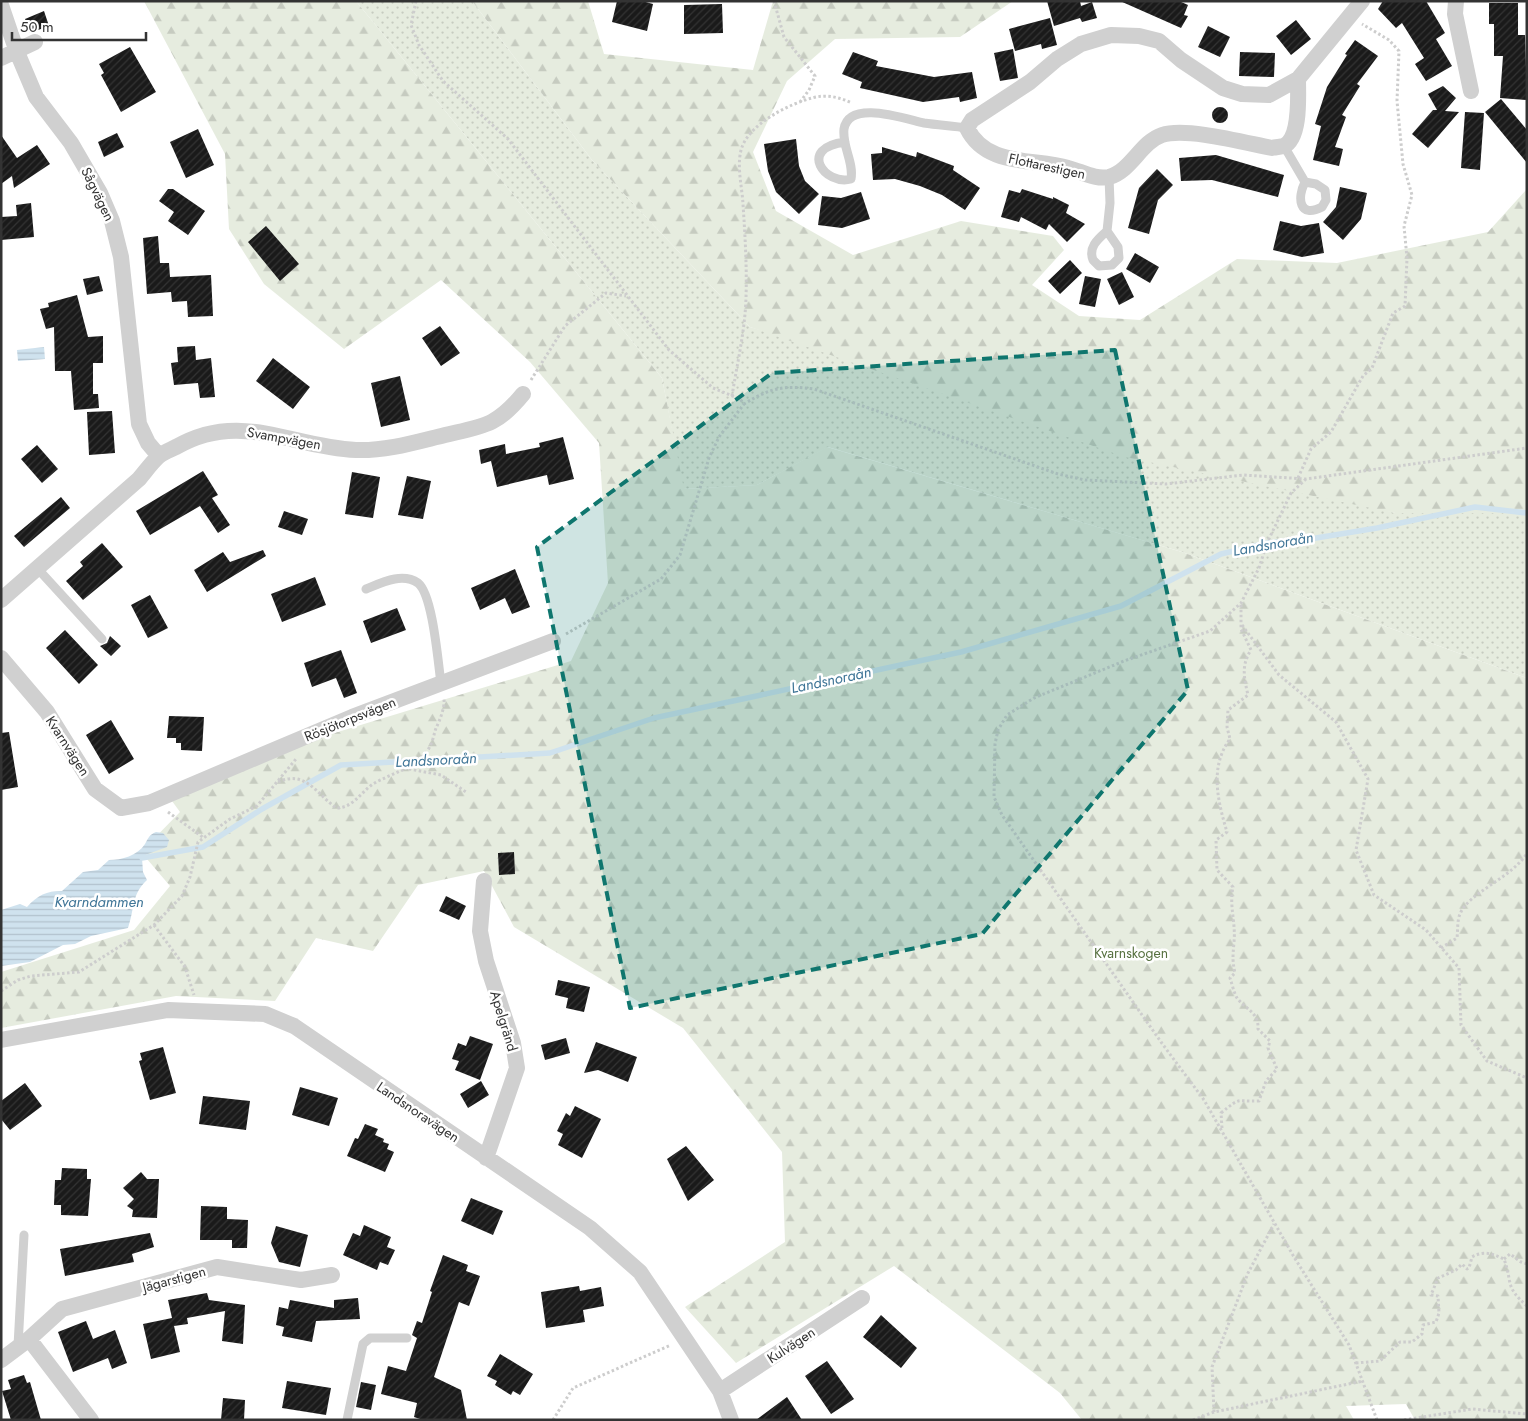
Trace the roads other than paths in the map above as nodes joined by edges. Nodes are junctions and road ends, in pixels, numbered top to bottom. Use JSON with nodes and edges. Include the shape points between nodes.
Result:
{"nodes":[{"id":1,"x":1362,"y":1,"type":"edge"},
{"id":2,"x":1456,"y":1,"type":"edge"},
{"id":3,"x":1,"y":5,"type":"edge"},
{"id":4,"x":35,"y":42,"type":"dead end"},
{"id":5,"x":17,"y":52,"type":"junction"},
{"id":6,"x":1,"y":58,"type":"edge"},
{"id":7,"x":1298,"y":79,"type":"junction"},
{"id":8,"x":1471,"y":91,"type":"dead end"},
{"id":9,"x":967,"y":128,"type":"junction"},
{"id":10,"x":845,"y":142,"type":"junction"},
{"id":11,"x":1284,"y":146,"type":"junction"},
{"id":12,"x":1108,"y":177,"type":"junction"},
{"id":13,"x":1304,"y":182,"type":"dead end"},
{"id":14,"x":1107,"y":231,"type":"dead end"},
{"id":15,"x":523,"y":394,"type":"road end"},
{"id":16,"x":159,"y":456,"type":"junction"},
{"id":17,"x":37,"y":568,"type":"junction"},
{"id":18,"x":366,"y":589,"type":"dead end"},
{"id":19,"x":1,"y":600,"type":"edge"},
{"id":20,"x":102,"y":639,"type":"dead end"},
{"id":21,"x":553,"y":641,"type":"road end"},
{"id":22,"x":1,"y":658,"type":"edge"},
{"id":23,"x":441,"y":684,"type":"junction"},
{"id":24,"x":154,"y":801,"type":"joint"},
{"id":25,"x":484,"y":881,"type":"dead end"},
{"id":26,"x":1,"y":1040,"type":"edge"},
{"id":27,"x":486,"y":1158,"type":"junction"},
{"id":28,"x":24,"y":1235,"type":"dead end"},
{"id":29,"x":332,"y":1275,"type":"dead end"},
{"id":30,"x":862,"y":1298,"type":"dead end"},
{"id":31,"x":407,"y":1338,"type":"dead end"},
{"id":32,"x":23,"y":1343,"type":"junction"},
{"id":33,"x":1,"y":1360,"type":"edge"},
{"id":34,"x":720,"y":1391,"type":"junction"},
{"id":35,"x":90,"y":1420,"type":"edge"},
{"id":36,"x":347,"y":1420,"type":"edge"},
{"id":37,"x":731,"y":1420,"type":"edge"}],
"edges":[{"from":1,"to":7,"type":"street"},
{"from":2,"to":8,"type":"street","via":[[1455,14]]},
{"from":3,"to":5,"type":"street","name":"Sågvägen"},
{"from":4,"to":5,"type":"street"},
{"from":5,"to":6,"type":"street"},
{"from":5,"to":16,"type":"street","name":"Sågvägen","via":[[36,97],[71,144],[100,193],[112,221],[121,257],[139,424]]},
{"from":7,"to":9,"type":"street","via":[[1269,95],[1242,94],[1203,75],[1159,41],[1111,34],[1081,44],[1056,59],[1030,82],[972,120]]},
{"from":7,"to":11,"type":"street","via":[[1298,114],[1292,138]]},
{"from":9,"to":10,"type":"lane","via":[[885,114],[860,114],[847,120]]},
{"from":9,"to":12,"type":"street","name":"Flottarestigen","via":[[971,137],[991,152],[1012,160],[1056,165],[1086,175]]},
{"from":10,"to":10,"type":"lane","via":[[852,172],[851,179],[844,180],[828,175],[821,167],[819,157],[827,145]]},
{"from":11,"to":12,"type":"street","via":[[1272,148],[1189,134],[1162,135],[1123,169]]},
{"from":11,"to":13,"type":"lane"},
{"from":12,"to":14,"type":"lane"},
{"from":15,"to":16,"type":"street","name":"Svampvägen","via":[[508,413],[487,425],[380,450],[345,449],[252,430],[231,430],[194,436]]},
{"from":16,"to":17,"type":"street","name":"Svampvägen","via":[[139,479]]},
{"from":17,"to":19,"type":"street","name":"Svampvägen"},
{"from":17,"to":20,"type":"lane"},
{"from":18,"to":23,"type":"lane","via":[[397,578],[418,584],[431,616]]},
{"from":21,"to":23,"type":"street","name":"Rösjötorpsvägen"},
{"from":22,"to":24,"type":"street","name":"Kvarnvägen","via":[[46,712],[95,789],[121,808]]},
{"from":23,"to":24,"type":"street","name":"Rösjötorpsvägen","via":[[320,730]]},
{"from":25,"to":27,"type":"street","name":"Apelgränd","via":[[480,931],[486,961],[513,1043],[517,1068]]},
{"from":26,"to":27,"type":"street","name":"Landsnoravägen","via":[[168,1010],[265,1014],[294,1026]]},
{"from":27,"to":34,"type":"street","name":"Landsnoravägen","via":[[590,1228],[640,1272]]},
{"from":28,"to":32,"type":"lane"},
{"from":29,"to":32,"type":"street","name":"Jägarstigen","via":[[301,1280],[217,1267],[62,1309]]},
{"from":30,"to":34,"type":"street","name":"Kulvägen"},
{"from":31,"to":36,"type":"lane","via":[[370,1338],[364,1344]]},
{"from":32,"to":33,"type":"street","name":"Jägarstigen"},
{"from":32,"to":35,"type":"street"},
{"from":34,"to":37,"type":"street","name":"Landsnoravägen"}]}
